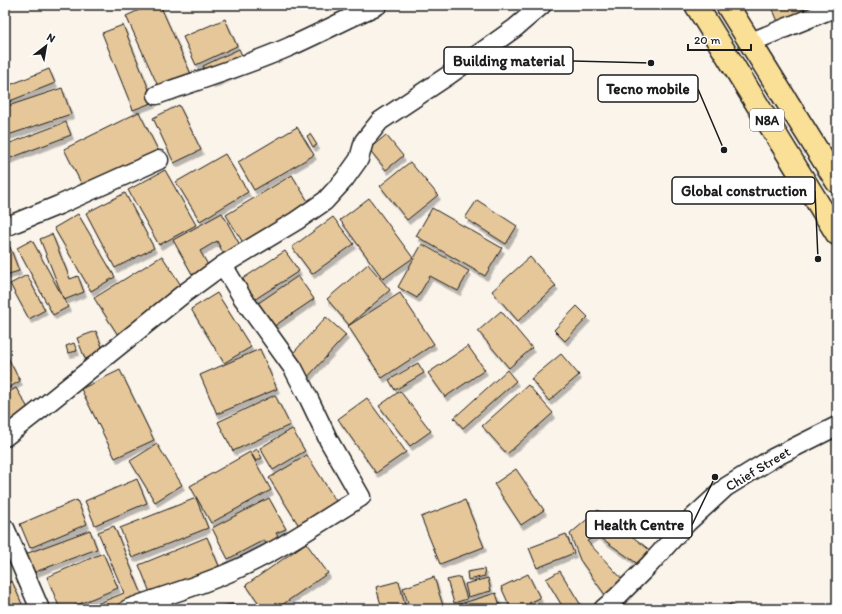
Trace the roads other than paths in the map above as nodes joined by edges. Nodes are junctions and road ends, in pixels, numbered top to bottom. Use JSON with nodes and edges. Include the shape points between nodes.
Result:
{"nodes":[{"id":1,"x":378,"y":5,"type":"edge"},
{"id":2,"x":542,"y":5,"type":"edge"},
{"id":3,"x":696,"y":5,"type":"edge"},
{"id":4,"x":727,"y":5,"type":"edge"},
{"id":5,"x":837,"y":7,"type":"edge"},
{"id":6,"x":751,"y":42,"type":"junction"},
{"id":7,"x":157,"y":95,"type":"dead end"},
{"id":8,"x":159,"y":160,"type":"dead end"},
{"id":9,"x":837,"y":182,"type":"edge"},
{"id":10,"x":5,"y":227,"type":"edge"},
{"id":11,"x":837,"y":234,"type":"edge"},
{"id":12,"x":223,"y":266,"type":"junction"},
{"id":13,"x":837,"y":426,"type":"edge"},
{"id":14,"x":5,"y":437,"type":"edge"},
{"id":15,"x":5,"y":528,"type":"edge"},
{"id":16,"x":8,"y":548,"type":"edge"},
{"id":17,"x":40,"y":609,"type":"edge"},
{"id":18,"x":128,"y":609,"type":"edge"},
{"id":19,"x":603,"y":609,"type":"edge"}],
"edges":[{"from":1,"to":7,"type":"street","via":[[288,48],[230,71]]},
{"from":2,"to":12,"type":"street","via":[[515,28],[380,121],[364,141],[359,159],[325,201]]},
{"from":3,"to":11,"type":"highway","number":"N8A"},
{"from":4,"to":6,"type":"highway","number":"N8A"},
{"from":5,"to":6,"type":"street"},
{"from":6,"to":9,"type":"highway","number":"N8A"},
{"from":8,"to":10,"type":"street"},
{"from":12,"to":14,"type":"street","via":[[182,295]]},
{"from":12,"to":18,"type":"street","via":[[293,368],[329,441],[361,497],[261,558],[206,583]]},
{"from":13,"to":19,"type":"street","name":"Chief Street","via":[[773,458],[726,487]]},
{"from":15,"to":16,"type":"street"},
{"from":16,"to":17,"type":"street"}]}
